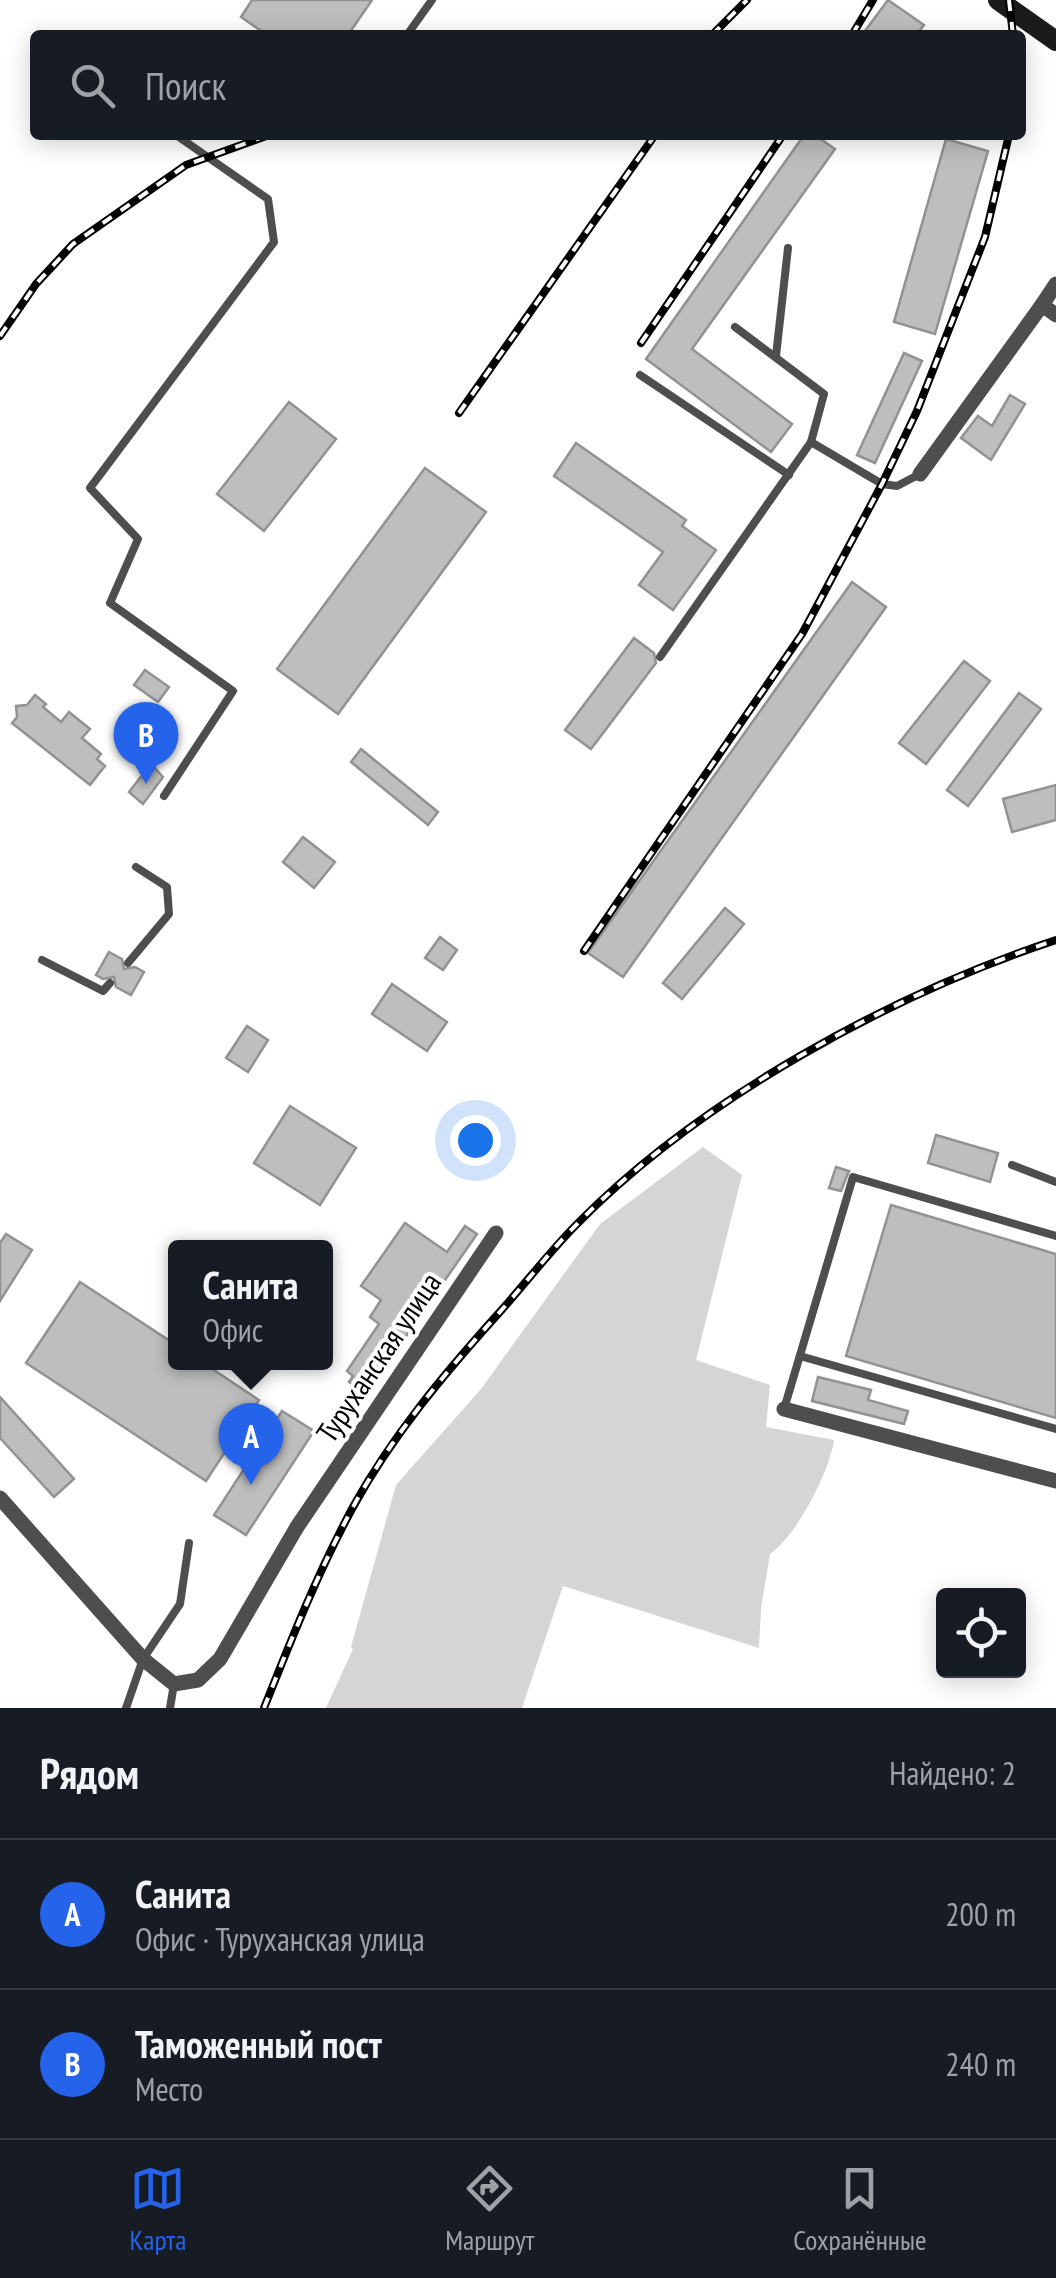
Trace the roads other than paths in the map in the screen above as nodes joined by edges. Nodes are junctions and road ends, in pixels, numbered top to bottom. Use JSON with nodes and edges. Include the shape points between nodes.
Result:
{"nodes":[{"id":1,"x":432,"y":0,"type":"edge"},
{"id":2,"x":998,"y":0,"type":"edge"},
{"id":3,"x":411,"y":30,"type":"edge"},
{"id":4,"x":1055,"y":36,"type":"edge"},
{"id":5,"x":183,"y":140,"type":"edge"},
{"id":6,"x":788,"y":248,"type":"dead end"},
{"id":7,"x":1056,"y":284,"type":"edge"},
{"id":8,"x":1049,"y":310,"type":"edge"},
{"id":9,"x":735,"y":327,"type":"dead end"},
{"id":10,"x":776,"y":356,"type":"junction"},
{"id":11,"x":640,"y":375,"type":"dead end"},
{"id":12,"x":810,"y":442,"type":"junction"},
{"id":13,"x":920,"y":474,"type":"joint"},
{"id":14,"x":790,"y":475,"type":"junction"},
{"id":15,"x":660,"y":657,"type":"dead end"},
{"id":16,"x":164,"y":796,"type":"dead end"},
{"id":17,"x":136,"y":867,"type":"dead end"},
{"id":18,"x":42,"y":960,"type":"dead end"},
{"id":19,"x":128,"y":962,"type":"dead end"},
{"id":20,"x":110,"y":983,"type":"dead end"},
{"id":21,"x":1012,"y":1165,"type":"dead end"},
{"id":22,"x":1056,"y":1182,"type":"edge"},
{"id":23,"x":496,"y":1233,"type":"dead end"},
{"id":24,"x":1056,"y":1236,"type":"edge"},
{"id":25,"x":800,"y":1356,"type":"junction"},
{"id":26,"x":784,"y":1408,"type":"joint"},
{"id":27,"x":1056,"y":1430,"type":"edge"},
{"id":28,"x":1056,"y":1481,"type":"edge"},
{"id":29,"x":0,"y":1498,"type":"edge"},
{"id":30,"x":189,"y":1543,"type":"dead end"},
{"id":31,"x":143,"y":1659,"type":"junction"},
{"id":32,"x":174,"y":1684,"type":"junction"},
{"id":33,"x":126,"y":1708,"type":"edge"},
{"id":34,"x":170,"y":1708,"type":"edge"}],
"edges":[{"from":1,"to":3,"type":"lane"},
{"from":2,"to":4,"type":"street"},
{"from":5,"to":16,"type":"lane","via":[[268,199],[274,242],[90,488],[138,538],[110,603],[232,691]]},
{"from":6,"to":10,"type":"lane"},
{"from":7,"to":8,"type":"street"},
{"from":8,"to":13,"type":"street"},
{"from":9,"to":10,"type":"lane"},
{"from":10,"to":12,"type":"lane","via":[[824,394]]},
{"from":11,"to":14,"type":"lane"},
{"from":12,"to":13,"type":"lane","via":[[882,484],[896,486]]},
{"from":12,"to":14,"type":"lane"},
{"from":14,"to":15,"type":"lane"},
{"from":17,"to":19,"type":"lane","via":[[167,886],[169,914]]},
{"from":18,"to":20,"type":"lane","via":[[103,992]]},
{"from":21,"to":22,"type":"lane"},
{"from":23,"to":32,"type":"street","name":"Туруханская улица","via":[[297,1527],[220,1659],[198,1680]]},
{"from":24,"to":25,"type":"lane","via":[[853,1177]]},
{"from":25,"to":26,"type":"lane"},
{"from":25,"to":27,"type":"lane"},
{"from":26,"to":28,"type":"street"},
{"from":29,"to":31,"type":"street"},
{"from":30,"to":31,"type":"lane","via":[[180,1604]]},
{"from":31,"to":32,"type":"street"},
{"from":31,"to":33,"type":"lane"},
{"from":32,"to":34,"type":"lane"}]}
